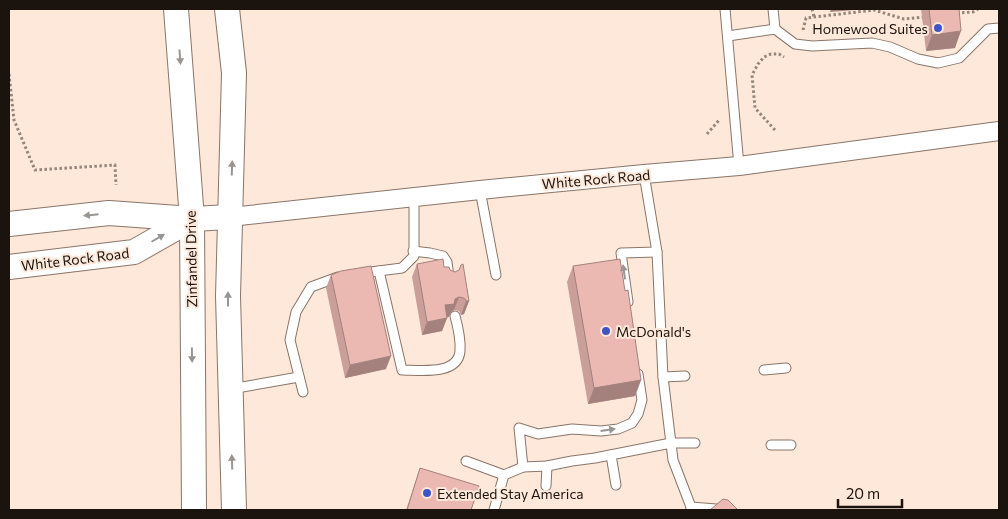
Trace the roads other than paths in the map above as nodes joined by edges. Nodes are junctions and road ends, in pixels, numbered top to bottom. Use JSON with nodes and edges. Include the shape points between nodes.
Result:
{"nodes":[{"id":1,"x":176,"y":9,"type":"edge"},
{"id":2,"x":227,"y":9,"type":"edge"},
{"id":3,"x":725,"y":9,"type":"edge"},
{"id":4,"x":773,"y":9,"type":"edge"},
{"id":5,"x":999,"y":28,"type":"edge"},
{"id":6,"x":775,"y":29,"type":"junction"},
{"id":7,"x":728,"y":36,"type":"junction"},
{"id":8,"x":999,"y":131,"type":"edge"},
{"id":9,"x":740,"y":166,"type":"junction"},
{"id":10,"x":644,"y":174,"type":"junction"},
{"id":11,"x":480,"y":190,"type":"junction"},
{"id":12,"x":414,"y":197,"type":"junction"},
{"id":13,"x":230,"y":217,"type":"junction"},
{"id":14,"x":192,"y":219,"type":"junction"},
{"id":15,"x":9,"y":224,"type":"edge"},
{"id":16,"x":414,"y":251,"type":"junction"},
{"id":17,"x":656,"y":252,"type":"junction"},
{"id":18,"x":9,"y":267,"type":"edge"},
{"id":19,"x":379,"y":271,"type":"junction"},
{"id":20,"x":496,"y":275,"type":"dead end"},
{"id":21,"x":450,"y":279,"type":"edge"},
{"id":22,"x":629,"y":312,"type":"edge"},
{"id":23,"x":455,"y":316,"type":"edge"},
{"id":24,"x":636,"y":361,"type":"edge"},
{"id":25,"x":786,"y":368,"type":"dead end"},
{"id":26,"x":764,"y":370,"type":"dead end"},
{"id":27,"x":685,"y":376,"type":"dead end"},
{"id":28,"x":299,"y":377,"type":"junction"},
{"id":29,"x":664,"y":377,"type":"junction"},
{"id":30,"x":230,"y":389,"type":"junction"},
{"id":31,"x":303,"y":392,"type":"dead end"},
{"id":32,"x":671,"y":443,"type":"junction"},
{"id":33,"x":695,"y":443,"type":"dead end"},
{"id":34,"x":771,"y":445,"type":"dead end"},
{"id":35,"x":791,"y":445,"type":"dead end"},
{"id":36,"x":611,"y":455,"type":"junction"},
{"id":37,"x":466,"y":461,"type":"dead end"},
{"id":38,"x":547,"y":466,"type":"junction"},
{"id":39,"x":523,"y":467,"type":"junction"},
{"id":40,"x":504,"y":475,"type":"junction"},
{"id":41,"x":616,"y":485,"type":"dead end"},
{"id":42,"x":546,"y":486,"type":"dead end"},
{"id":43,"x":691,"y":508,"type":"edge"},
{"id":44,"x":194,"y":510,"type":"edge"},
{"id":45,"x":234,"y":510,"type":"edge"},
{"id":46,"x":494,"y":510,"type":"edge"},
{"id":47,"x":729,"y":510,"type":"edge"}],
"edges":[{"from":1,"to":14,"type":"main road","name":"Zinfandel Drive","one_way":true},
{"from":13,"to":2,"type":"main road","one_way":true,"via":[[234,73]]},
{"from":3,"to":7,"type":"lane"},
{"from":4,"to":6,"type":"lane"},
{"from":5,"to":6,"type":"lane","via":[[988,29],[960,58],[938,62],[918,59],[872,43],[795,44]]},
{"from":6,"to":7,"type":"lane"},
{"from":7,"to":9,"type":"lane"},
{"from":8,"to":9,"type":"street","name":"White Rock Road"},
{"from":9,"to":10,"type":"street","name":"White Rock Road"},
{"from":10,"to":11,"type":"street","name":"White Rock Road"},
{"from":10,"to":17,"type":"lane"},
{"from":11,"to":12,"type":"street","name":"White Rock Road"},
{"from":11,"to":20,"type":"lane"},
{"from":12,"to":13,"type":"street","name":"White Rock Road"},
{"from":12,"to":16,"type":"lane"},
{"from":13,"to":14,"type":"main road","name":"White Rock Road"},
{"from":30,"to":13,"type":"main road","one_way":true},
{"from":14,"to":15,"type":"main road","name":"White Rock Road","one_way":true,"via":[[109,214]]},
{"from":18,"to":14,"type":"main road","name":"White Rock Road","one_way":true,"via":[[134,252]]},
{"from":14,"to":44,"type":"main road","name":"Zinfandel Drive","one_way":true},
{"from":16,"to":19,"type":"lane","via":[[414,256],[402,268]]},
{"from":16,"to":21,"type":"lane","via":[[443,256]]},
{"from":22,"to":17,"type":"lane","one_way":true,"via":[[621,253]]},
{"from":17,"to":29,"type":"lane"},
{"from":19,"to":23,"type":"lane","via":[[402,370],[434,371],[456,362],[460,352]]},
{"from":19,"to":28,"type":"lane","via":[[337,277],[311,288],[296,312],[290,340]]},
{"from":39,"to":24,"type":"lane","one_way":true,"via":[[519,428],[538,434],[559,430],[601,432],[632,423],[642,400]]},
{"from":25,"to":26,"type":"lane"},
{"from":27,"to":29,"type":"lane"},
{"from":28,"to":30,"type":"lane"},
{"from":28,"to":31,"type":"lane"},
{"from":29,"to":32,"type":"lane"},
{"from":45,"to":30,"type":"main road","one_way":true},
{"from":32,"to":33,"type":"lane"},
{"from":32,"to":36,"type":"lane"},
{"from":32,"to":43,"type":"lane","via":[[673,460]]},
{"from":34,"to":35,"type":"lane"},
{"from":36,"to":38,"type":"lane"},
{"from":36,"to":41,"type":"lane"},
{"from":37,"to":40,"type":"lane"},
{"from":38,"to":39,"type":"lane"},
{"from":38,"to":42,"type":"lane"},
{"from":39,"to":40,"type":"lane"},
{"from":40,"to":46,"type":"lane"},
{"from":43,"to":47,"type":"lane"}]}
